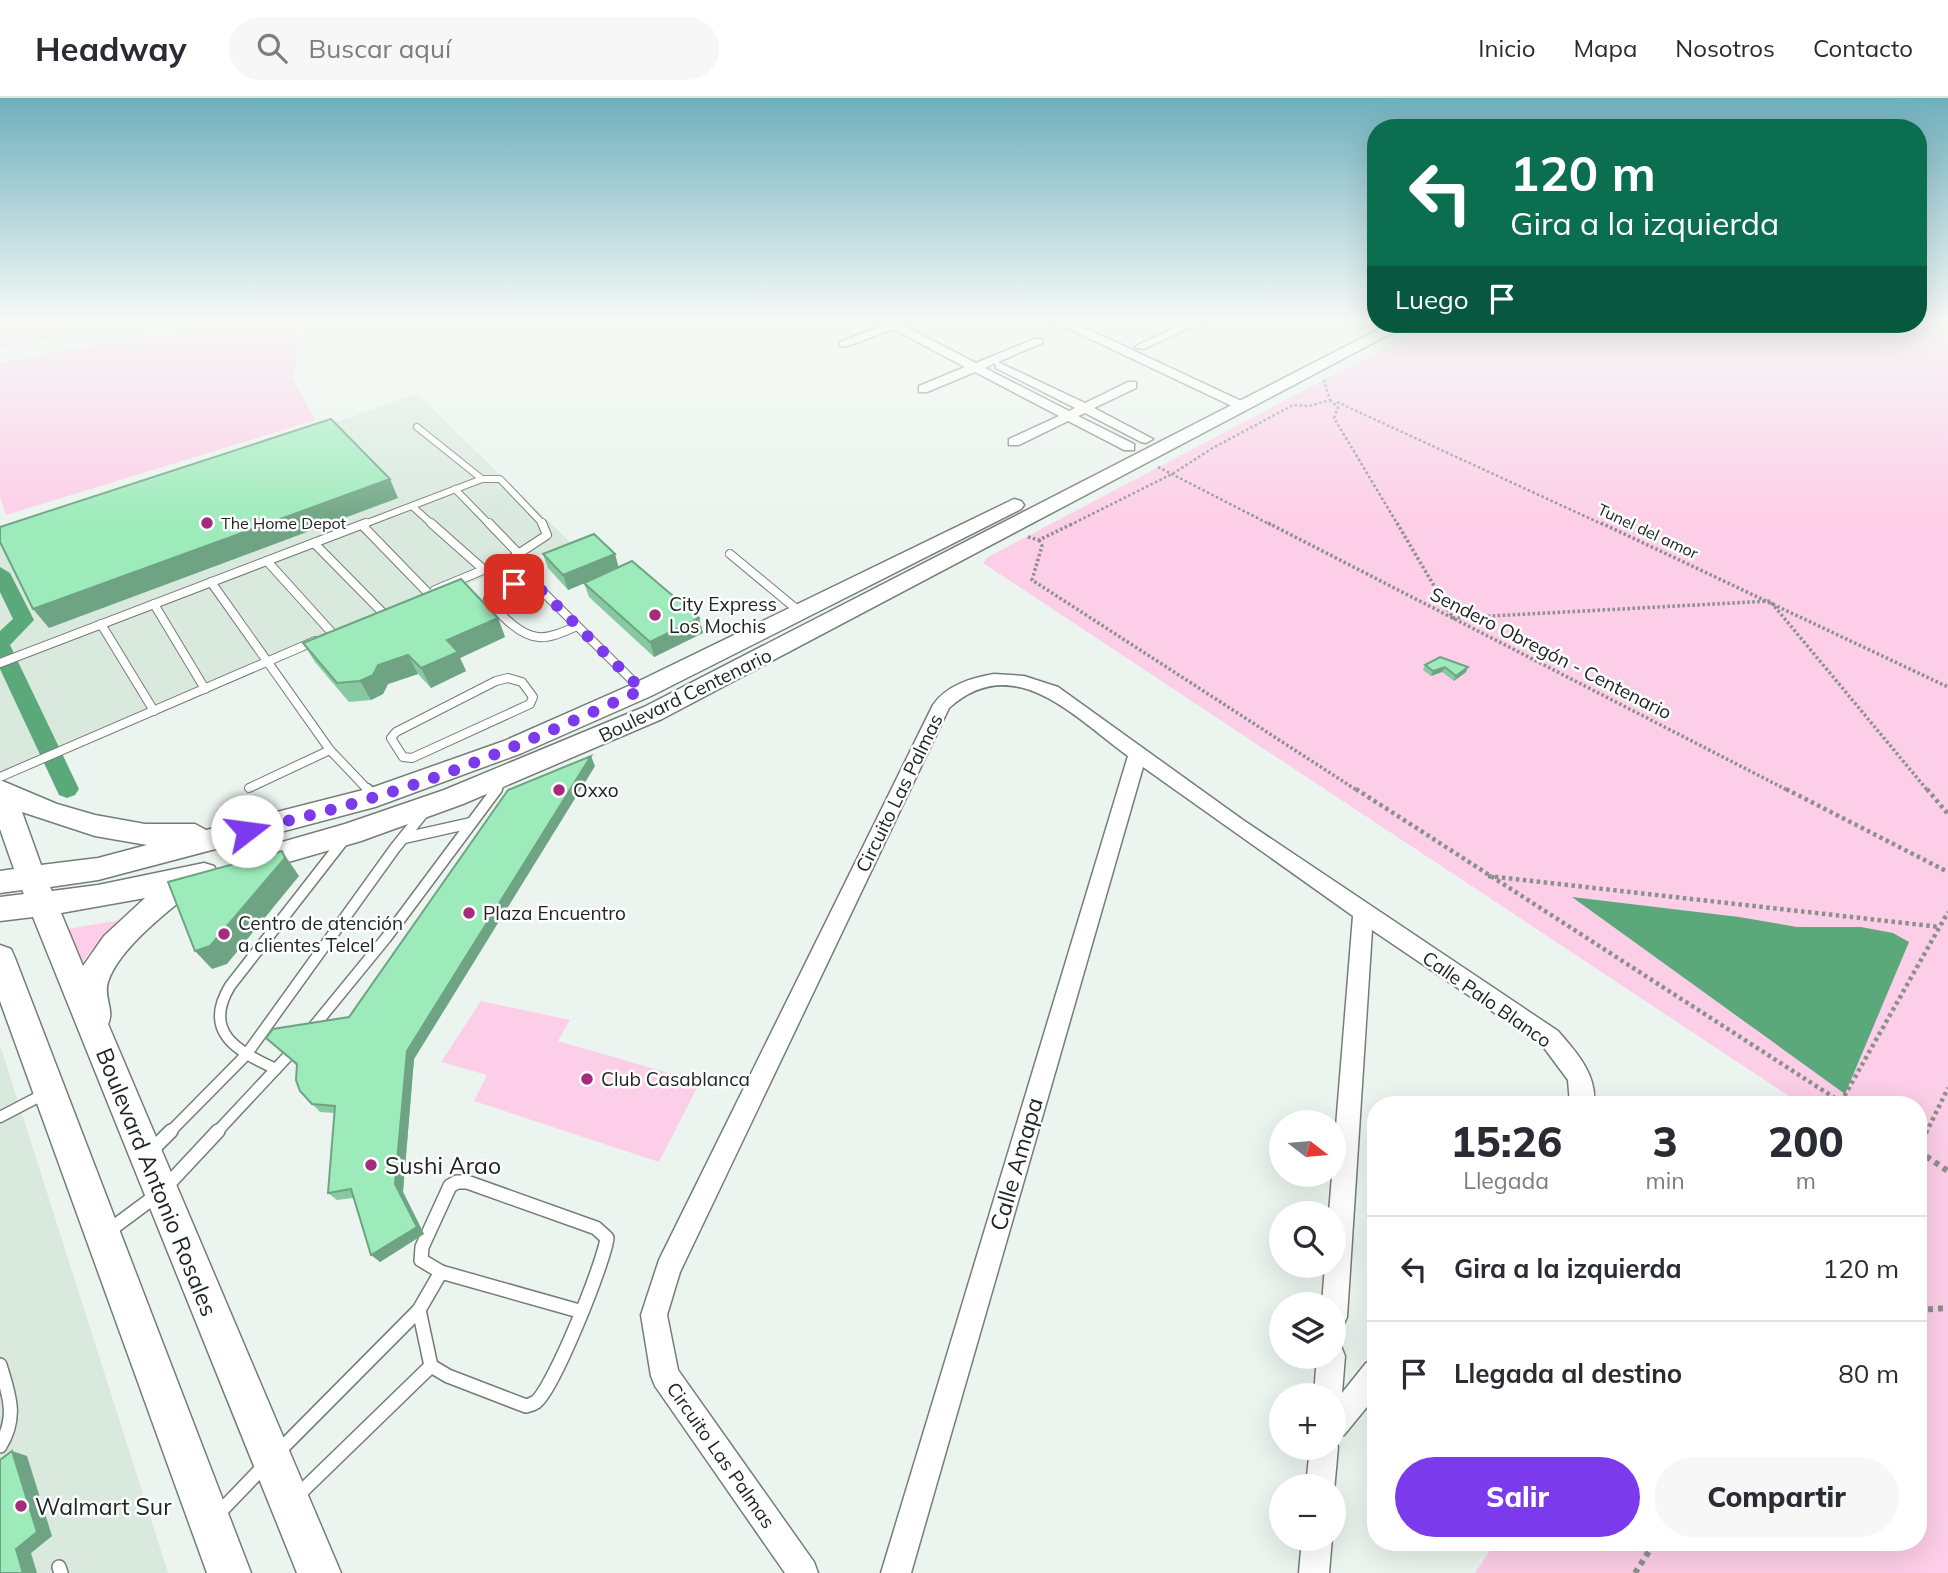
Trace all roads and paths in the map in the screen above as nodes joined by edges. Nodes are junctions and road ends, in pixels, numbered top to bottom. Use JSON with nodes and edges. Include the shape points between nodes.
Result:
{"nodes":[{"id":1,"x":928,"y":387,"type":"edge"},
{"id":2,"x":1013,"y":387,"type":"edge"},
{"id":3,"x":1043,"y":387,"type":"edge"},
{"id":4,"x":1128,"y":387,"type":"edge"},
{"id":5,"x":1213,"y":387,"type":"edge"},
{"id":6,"x":1217,"y":387,"type":"edge"},
{"id":7,"x":1259,"y":387,"type":"edge"},
{"id":8,"x":1267,"y":387,"type":"edge"},
{"id":9,"x":1327,"y":387,"type":"edge"},
{"id":10,"x":923,"y":389,"type":"dead end"},
{"id":11,"x":1239,"y":398,"type":"junction"},
{"id":12,"x":1333,"y":401,"type":"junction"},
{"id":13,"x":1083,"y":407,"type":"junction"},
{"id":14,"x":1068,"y":415,"type":"junction"},
{"id":15,"x":417,"y":426,"type":"dead end"},
{"id":16,"x":1014,"y":442,"type":"dead end"},
{"id":17,"x":1138,"y":448,"type":"junction"},
{"id":18,"x":1174,"y":473,"type":"junction"},
{"id":19,"x":482,"y":479,"type":"junction"},
{"id":20,"x":455,"y":489,"type":"junction"},
{"id":21,"x":412,"y":506,"type":"junction"},
{"id":22,"x":362,"y":525,"type":"junction"},
{"id":23,"x":1012,"y":527,"type":"junction"},
{"id":24,"x":1039,"y":540,"type":"junction"},
{"id":25,"x":314,"y":543,"type":"junction"},
{"id":26,"x":519,"y":554,"type":"junction"},
{"id":27,"x":730,"y":554,"type":"dead end"},
{"id":28,"x":268,"y":561,"type":"junction"},
{"id":29,"x":483,"y":569,"type":"junction"},
{"id":30,"x":211,"y":582,"type":"junction"},
{"id":31,"x":428,"y":593,"type":"junction"},
{"id":32,"x":416,"y":598,"type":"edge"},
{"id":33,"x":1770,"y":601,"type":"junction"},
{"id":34,"x":154,"y":604,"type":"junction"},
{"id":35,"x":393,"y":608,"type":"edge"},
{"id":36,"x":382,"y":612,"type":"junction"},
{"id":37,"x":810,"y":615,"type":"junction"},
{"id":38,"x":370,"y":618,"type":"edge"},
{"id":39,"x":1453,"y":618,"type":"junction"},
{"id":40,"x":101,"y":624,"type":"junction"},
{"id":41,"x":577,"y":626,"type":"junction"},
{"id":42,"x":345,"y":628,"type":"edge"},
{"id":43,"x":333,"y":634,"type":"junction"},
{"id":44,"x":269,"y":661,"type":"junction"},
{"id":45,"x":0,"y":663,"type":"edge"},
{"id":46,"x":1948,"y":687,"type":"edge"},
{"id":47,"x":205,"y":689,"type":"junction"},
{"id":48,"x":642,"y":690,"type":"junction"},
{"id":49,"x":154,"y":711,"type":"junction"},
{"id":50,"x":330,"y":750,"type":"junction"},
{"id":51,"x":1137,"y":755,"type":"junction"},
{"id":52,"x":427,"y":766,"type":"junction"},
{"id":53,"x":507,"y":776,"type":"junction"},
{"id":54,"x":0,"y":777,"type":"edge"},
{"id":55,"x":249,"y":788,"type":"dead end"},
{"id":56,"x":0,"y":791,"type":"edge"},
{"id":57,"x":375,"y":797,"type":"junction"},
{"id":58,"x":429,"y":806,"type":"junction"},
{"id":59,"x":1948,"y":814,"type":"edge"},
{"id":60,"x":471,"y":823,"type":"junction"},
{"id":61,"x":247,"y":831,"type":"junction"},
{"id":62,"x":348,"y":834,"type":"junction"},
{"id":63,"x":403,"y":838,"type":"junction"},
{"id":64,"x":1948,"y":872,"type":"edge"},
{"id":65,"x":195,"y":876,"type":"junction"},
{"id":66,"x":1487,"y":876,"type":"junction"},
{"id":67,"x":25,"y":888,"type":"edge"},
{"id":68,"x":0,"y":909,"type":"edge"},
{"id":69,"x":1948,"y":912,"type":"edge"},
{"id":70,"x":1363,"y":914,"type":"junction"},
{"id":71,"x":1940,"y":927,"type":"junction"},
{"id":72,"x":0,"y":958,"type":"edge"},
{"id":73,"x":9,"y":1001,"type":"edge"},
{"id":74,"x":308,"y":1034,"type":"edge"},
{"id":75,"x":246,"y":1055,"type":"junction"},
{"id":76,"x":105,"y":1056,"type":"junction"},
{"id":77,"x":287,"y":1057,"type":"edge"},
{"id":78,"x":276,"y":1069,"type":"junction"},
{"id":79,"x":1948,"y":1088,"type":"edge"},
{"id":80,"x":50,"y":1091,"type":"junction"},
{"id":81,"x":1583,"y":1096,"type":"edge"},
{"id":82,"x":1832,"y":1096,"type":"edge"},
{"id":83,"x":1847,"y":1096,"type":"edge"},
{"id":84,"x":0,"y":1118,"type":"edge"},
{"id":85,"x":1927,"y":1131,"type":"edge"},
{"id":86,"x":146,"y":1156,"type":"junction"},
{"id":87,"x":1927,"y":1156,"type":"edge"},
{"id":88,"x":1948,"y":1171,"type":"edge"},
{"id":89,"x":161,"y":1192,"type":"junction"},
{"id":90,"x":103,"y":1235,"type":"junction"},
{"id":91,"x":442,"y":1272,"type":"junction"},
{"id":92,"x":1336,"y":1292,"type":"edge"},
{"id":93,"x":1948,"y":1308,"type":"edge"},
{"id":94,"x":1927,"y":1309,"type":"edge"},
{"id":95,"x":419,"y":1310,"type":"junction"},
{"id":96,"x":579,"y":1311,"type":"junction"},
{"id":97,"x":0,"y":1366,"type":"edge"},
{"id":98,"x":431,"y":1366,"type":"junction"},
{"id":99,"x":1367,"y":1384,"type":"edge"},
{"id":100,"x":1346,"y":1411,"type":"edge"},
{"id":101,"x":0,"y":1446,"type":"edge"},
{"id":102,"x":271,"y":1459,"type":"junction"},
{"id":103,"x":290,"y":1503,"type":"junction"},
{"id":104,"x":210,"y":1522,"type":"junction"},
{"id":105,"x":1316,"y":1551,"type":"edge"},
{"id":106,"x":1649,"y":1551,"type":"edge"},
{"id":107,"x":229,"y":1573,"type":"edge"},
{"id":108,"x":319,"y":1573,"type":"edge"},
{"id":109,"x":803,"y":1573,"type":"edge"},
{"id":110,"x":896,"y":1573,"type":"edge"},
{"id":111,"x":1314,"y":1573,"type":"edge"},
{"id":112,"x":1635,"y":1573,"type":"edge"}],
"edges":[{"from":1,"to":10,"type":"street"},
{"from":2,"to":14,"type":"street"},
{"from":3,"to":13,"type":"street"},
{"from":4,"to":13,"type":"street"},
{"from":5,"to":11,"type":"street"},
{"from":6,"to":11,"type":"street"},
{"from":7,"to":11,"type":"main road","name":"Boulevard Centenario"},
{"from":8,"to":11,"type":"main road","name":"Boulevard Centenario"},
{"from":9,"to":12,"type":"path"},
{"from":11,"to":17,"type":"main road","name":"Boulevard Centenario"},
{"from":12,"to":18,"type":"path","via":[[1293,405]]},
{"from":12,"to":33,"type":"path","name":"Tunel del amor"},
{"from":12,"to":39,"type":"path","via":[[1338,407],[1334,418]]},
{"from":13,"to":14,"type":"street"},
{"from":13,"to":17,"type":"street"},
{"from":14,"to":16,"type":"street"},
{"from":14,"to":17,"type":"street"},
{"from":15,"to":19,"type":"lane"},
{"from":17,"to":18,"type":"path","name":"Sendero Obregón - Centenario"},
{"from":17,"to":23,"type":"main road","name":"Boulevard Centenario"},
{"from":17,"to":37,"type":"main road","name":"Boulevard Centenario"},
{"from":18,"to":24,"type":"path"},
{"from":18,"to":39,"type":"path","name":"Sendero Obregón - Centenario"},
{"from":19,"to":20,"type":"lane"},
{"from":19,"to":26,"type":"lane","via":[[500,479],[545,526],[544,539]]},
{"from":20,"to":21,"type":"lane"},
{"from":20,"to":26,"type":"lane"},
{"from":21,"to":22,"type":"lane"},
{"from":21,"to":29,"type":"lane"},
{"from":22,"to":25,"type":"lane"},
{"from":22,"to":31,"type":"lane"},
{"from":23,"to":24,"type":"path"},
{"from":23,"to":37,"type":"main road","name":"Boulevard Centenario"},
{"from":24,"to":66,"type":"path","via":[[1042,546],[1032,580]]},
{"from":25,"to":28,"type":"lane"},
{"from":25,"to":36,"type":"lane"},
{"from":26,"to":29,"type":"lane"},
{"from":27,"to":37,"type":"lane"},
{"from":28,"to":30,"type":"lane"},
{"from":28,"to":43,"type":"lane"},
{"from":29,"to":31,"type":"lane"},
{"from":30,"to":34,"type":"lane"},
{"from":30,"to":44,"type":"lane"},
{"from":31,"to":32,"type":"lane"},
{"from":33,"to":39,"type":"path"},
{"from":33,"to":46,"type":"path","name":"Tunel del amor"},
{"from":33,"to":59,"type":"path"},
{"from":34,"to":40,"type":"lane"},
{"from":34,"to":47,"type":"lane"},
{"from":35,"to":36,"type":"lane"},
{"from":36,"to":38,"type":"lane"},
{"from":37,"to":48,"type":"main road","name":"Boulevard Centenario"},
{"from":37,"to":53,"type":"main road","name":"Boulevard Centenario","via":[[653,713]]},
{"from":39,"to":64,"type":"path","name":"Sendero Obregón - Centenario"},
{"from":40,"to":45,"type":"lane"},
{"from":40,"to":49,"type":"lane"},
{"from":41,"to":41,"type":"lane","via":[[550,639],[525,636],[488,599],[514,584],[532,585]]},
{"from":41,"to":48,"type":"lane"},
{"from":42,"to":43,"type":"lane"},
{"from":43,"to":44,"type":"lane"},
{"from":44,"to":47,"type":"lane"},
{"from":44,"to":50,"type":"lane"},
{"from":47,"to":49,"type":"lane"},
{"from":48,"to":52,"type":"main road","name":"Boulevard Centenario","via":[[513,747]]},
{"from":49,"to":54,"type":"lane"},
{"from":50,"to":55,"type":"lane"},
{"from":50,"to":57,"type":"lane"},
{"from":51,"to":70,"type":"street","name":"Circuito Las Palmas"},
{"from":51,"to":109,"type":"street","name":"Circuito Las Palmas","via":[[1043,687],[996,678],[949,696],[668,1269],[654,1315],[666,1376]]},
{"from":51,"to":110,"type":"street","name":"Calle Amapa"},
{"from":52,"to":52,"type":"lane","via":[[527,706],[533,697],[522,682],[496,681],[393,734],[403,757]]},
{"from":52,"to":57,"type":"main road","name":"Boulevard Centenario"},
{"from":53,"to":58,"type":"main road","name":"Boulevard Centenario"},
{"from":53,"to":60,"type":"lane"},
{"from":56,"to":61,"type":"main road","via":[[85,824],[186,836]]},
{"from":56,"to":67,"type":"main road","name":"Boulevard Antonio Rosales"},
{"from":57,"to":61,"type":"main road","name":"Boulevard Centenario"},
{"from":58,"to":62,"type":"main road","name":"Boulevard Centenario"},
{"from":58,"to":63,"type":"lane"},
{"from":60,"to":63,"type":"lane"},
{"from":60,"to":74,"type":"lane"},
{"from":61,"to":67,"type":"main road","name":"Boulevard Centenario"},
{"from":62,"to":65,"type":"main road","name":"Boulevard Centenario"},
{"from":62,"to":75,"type":"lane","via":[[223,998],[218,1011],[220,1025]]},
{"from":63,"to":75,"type":"lane"},
{"from":65,"to":67,"type":"main road","name":"Boulevard Centenario","via":[[98,897]]},
{"from":65,"to":76,"type":"main road","via":[[124,935],[101,965],[90,989]]},
{"from":66,"to":71,"type":"path"},
{"from":66,"to":82,"type":"path"},
{"from":67,"to":68,"type":"main road","name":"Boulevard Centenario"},
{"from":67,"to":76,"type":"main road","name":"Boulevard Antonio Rosales"},
{"from":69,"to":71,"type":"path"},
{"from":70,"to":81,"type":"street","name":"Calle Palo Blanco","via":[[1550,1038],[1572,1065]]},
{"from":70,"to":92,"type":"street"},
{"from":71,"to":83,"type":"path"},
{"from":72,"to":73,"type":"main road"},
{"from":73,"to":80,"type":"main road"},
{"from":75,"to":78,"type":"lane"},
{"from":75,"to":86,"type":"lane"},
{"from":76,"to":86,"type":"main road","name":"Boulevard Antonio Rosales"},
{"from":77,"to":78,"type":"lane"},
{"from":78,"to":89,"type":"lane"},
{"from":79,"to":85,"type":"path"},
{"from":80,"to":84,"type":"lane"},
{"from":80,"to":90,"type":"main road"},
{"from":86,"to":89,"type":"main road","name":"Boulevard Antonio Rosales"},
{"from":87,"to":88,"type":"path"},
{"from":89,"to":90,"type":"lane"},
{"from":89,"to":102,"type":"main road","name":"Boulevard Antonio Rosales"},
{"from":90,"to":104,"type":"main road"},
{"from":91,"to":95,"type":"lane"},
{"from":91,"to":96,"type":"lane"},
{"from":91,"to":96,"type":"lane","via":[[425,1264],[419,1255],[450,1186],[467,1182],[604,1233],[606,1246]]},
{"from":93,"to":94,"type":"path"},
{"from":95,"to":98,"type":"lane"},
{"from":95,"to":102,"type":"lane"},
{"from":96,"to":98,"type":"lane","via":[[537,1402],[526,1406]]},
{"from":97,"to":101,"type":"lane","via":[[14,1414]]},
{"from":98,"to":103,"type":"lane"},
{"from":99,"to":100,"type":"street"},
{"from":102,"to":103,"type":"main road","name":"Boulevard Antonio Rosales"},
{"from":102,"to":104,"type":"lane"},
{"from":103,"to":108,"type":"main road","name":"Boulevard Antonio Rosales"},
{"from":104,"to":107,"type":"main road"},
{"from":105,"to":111,"type":"street"},
{"from":106,"to":112,"type":"path"}]}
